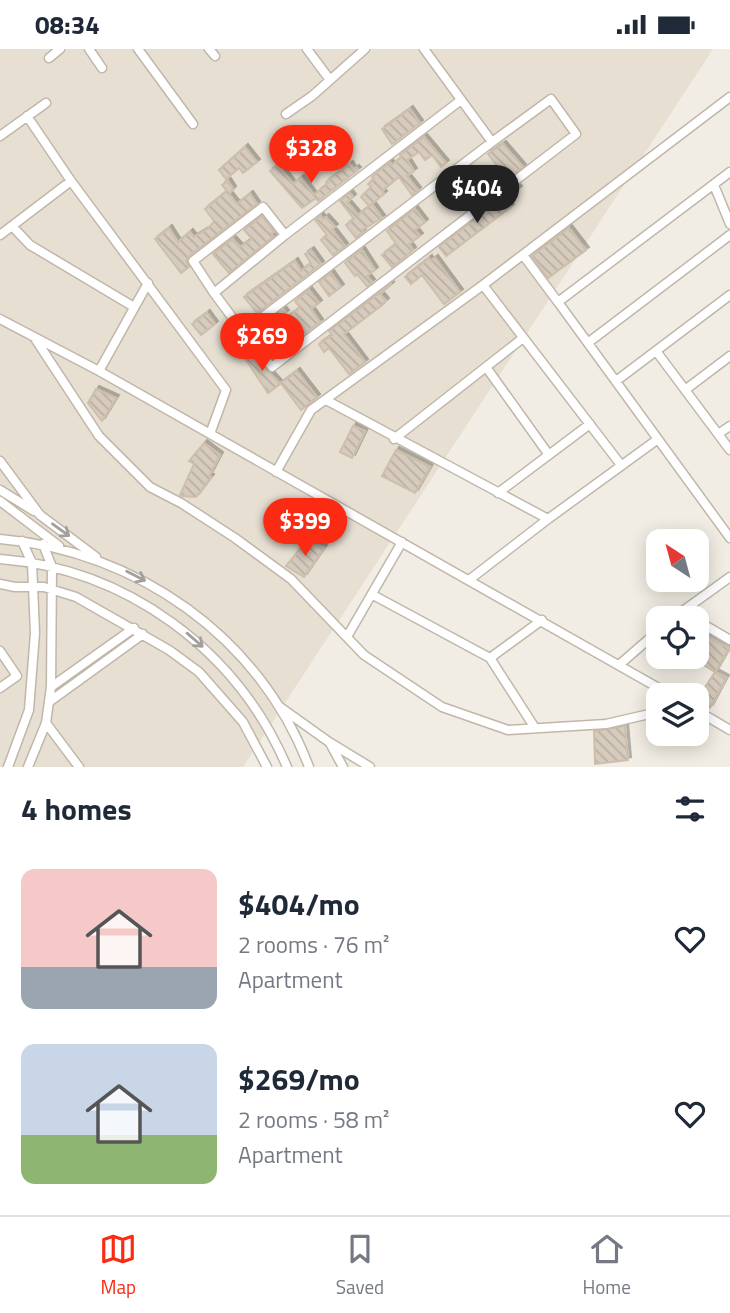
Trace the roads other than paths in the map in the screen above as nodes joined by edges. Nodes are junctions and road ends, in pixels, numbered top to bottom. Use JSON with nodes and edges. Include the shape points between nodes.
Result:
{"nodes":[{"id":1,"x":60,"y":49,"type":"edge"},
{"id":2,"x":89,"y":49,"type":"edge"},
{"id":3,"x":138,"y":49,"type":"edge"},
{"id":4,"x":307,"y":49,"type":"edge"},
{"id":5,"x":365,"y":49,"type":"edge"},
{"id":6,"x":424,"y":49,"type":"edge"},
{"id":7,"x":49,"y":58,"type":"dead end"},
{"id":8,"x":102,"y":68,"type":"dead end"},
{"id":9,"x":330,"y":81,"type":"junction"},
{"id":10,"x":730,"y":97,"type":"edge"},
{"id":11,"x":461,"y":100,"type":"junction"},
{"id":12,"x":46,"y":103,"type":"dead end"},
{"id":13,"x":286,"y":114,"type":"dead end"},
{"id":14,"x":27,"y":116,"type":"junction"},
{"id":15,"x":193,"y":124,"type":"dead end"},
{"id":16,"x":0,"y":136,"type":"edge"},
{"id":17,"x":492,"y":142,"type":"junction"},
{"id":18,"x":730,"y":172,"type":"edge"},
{"id":19,"x":71,"y":181,"type":"junction"},
{"id":20,"x":714,"y":185,"type":"junction"},
{"id":21,"x":730,"y":224,"type":"edge"},
{"id":22,"x":12,"y":226,"type":"junction"},
{"id":23,"x":0,"y":235,"type":"edge"},
{"id":24,"x":285,"y":235,"type":"junction"},
{"id":25,"x":730,"y":235,"type":"edge"},
{"id":26,"x":523,"y":254,"type":"junction"},
{"id":27,"x":148,"y":283,"type":"junction"},
{"id":28,"x":483,"y":285,"type":"junction"},
{"id":29,"x":214,"y":293,"type":"junction"},
{"id":30,"x":730,"y":295,"type":"edge"},
{"id":31,"x":558,"y":302,"type":"junction"},
{"id":32,"x":134,"y":307,"type":"junction"},
{"id":33,"x":0,"y":319,"type":"edge"},
{"id":34,"x":243,"y":332,"type":"junction"},
{"id":35,"x":523,"y":338,"type":"junction"},
{"id":36,"x":36,"y":339,"type":"junction"},
{"id":37,"x":589,"y":342,"type":"junction"},
{"id":38,"x":656,"y":351,"type":"junction"},
{"id":39,"x":730,"y":356,"type":"edge"},
{"id":40,"x":485,"y":367,"type":"junction"},
{"id":41,"x":99,"y":372,"type":"junction"},
{"id":42,"x":617,"y":381,"type":"junction"},
{"id":43,"x":685,"y":390,"type":"junction"},
{"id":44,"x":326,"y":400,"type":"junction"},
{"id":45,"x":590,"y":424,"type":"junction"},
{"id":46,"x":730,"y":426,"type":"edge"},
{"id":47,"x":210,"y":434,"type":"junction"},
{"id":48,"x":718,"y":434,"type":"junction"},
{"id":49,"x":394,"y":439,"type":"junction"},
{"id":50,"x":658,"y":439,"type":"junction"},
{"id":51,"x":730,"y":450,"type":"edge"},
{"id":52,"x":549,"y":455,"type":"junction"},
{"id":53,"x":0,"y":461,"type":"edge"},
{"id":54,"x":621,"y":465,"type":"junction"},
{"id":55,"x":276,"y":472,"type":"junction"},
{"id":56,"x":0,"y":490,"type":"edge"},
{"id":57,"x":498,"y":493,"type":"junction"},
{"id":58,"x":0,"y":501,"type":"edge"},
{"id":59,"x":40,"y":515,"type":"junction"},
{"id":60,"x":548,"y":519,"type":"junction"},
{"id":61,"x":730,"y":538,"type":"edge"},
{"id":62,"x":0,"y":539,"type":"edge"},
{"id":63,"x":22,"y":541,"type":"junction"},
{"id":64,"x":402,"y":542,"type":"junction"},
{"id":65,"x":43,"y":544,"type":"junction"},
{"id":66,"x":64,"y":549,"type":"junction"},
{"id":67,"x":0,"y":559,"type":"edge"},
{"id":68,"x":103,"y":562,"type":"junction"},
{"id":69,"x":32,"y":563,"type":"junction"},
{"id":70,"x":52,"y":567,"type":"junction"},
{"id":71,"x":730,"y":577,"type":"edge"},
{"id":72,"x":469,"y":580,"type":"junction"},
{"id":73,"x":0,"y":584,"type":"edge"},
{"id":74,"x":33,"y":587,"type":"junction"},
{"id":75,"x":52,"y":591,"type":"junction"},
{"id":76,"x":373,"y":595,"type":"junction"},
{"id":77,"x":690,"y":606,"type":"edge"},
{"id":78,"x":541,"y":620,"type":"junction"},
{"id":79,"x":134,"y":628,"type":"junction"},
{"id":80,"x":709,"y":628,"type":"edge"},
{"id":81,"x":142,"y":633,"type":"junction"},
{"id":82,"x":348,"y":635,"type":"junction"},
{"id":83,"x":730,"y":640,"type":"edge"},
{"id":84,"x":646,"y":641,"type":"edge"},
{"id":85,"x":0,"y":651,"type":"edge"},
{"id":86,"x":490,"y":658,"type":"junction"},
{"id":87,"x":619,"y":665,"type":"junction"},
{"id":88,"x":650,"y":683,"type":"edge"},
{"id":89,"x":51,"y":687,"type":"junction"},
{"id":90,"x":0,"y":688,"type":"edge"},
{"id":91,"x":49,"y":702,"type":"junction"},
{"id":92,"x":278,"y":705,"type":"junction"},
{"id":93,"x":646,"y":715,"type":"edge"},
{"id":94,"x":709,"y":718,"type":"edge"},
{"id":95,"x":46,"y":723,"type":"junction"},
{"id":96,"x":535,"y":728,"type":"junction"},
{"id":97,"x":730,"y":730,"type":"edge"},
{"id":98,"x":329,"y":742,"type":"junction"},
{"id":99,"x":0,"y":763,"type":"edge"},
{"id":100,"x":6,"y":767,"type":"edge"},
{"id":101,"x":28,"y":767,"type":"edge"},
{"id":102,"x":79,"y":767,"type":"edge"},
{"id":103,"x":267,"y":767,"type":"edge"},
{"id":104,"x":287,"y":767,"type":"edge"},
{"id":105,"x":309,"y":767,"type":"edge"},
{"id":106,"x":343,"y":767,"type":"edge"},
{"id":107,"x":370,"y":767,"type":"edge"}],
"edges":[{"from":1,"to":7,"type":"street"},
{"from":2,"to":8,"type":"street"},
{"from":3,"to":15,"type":"street"},
{"from":4,"to":9,"type":"street"},
{"from":5,"to":9,"type":"street"},
{"from":6,"to":11,"type":"street"},
{"from":9,"to":13,"type":"street"},
{"from":10,"to":26,"type":"street"},
{"from":11,"to":17,"type":"street"},
{"from":11,"to":24,"type":"street"},
{"from":12,"to":14,"type":"street"},
{"from":14,"to":16,"type":"street"},
{"from":14,"to":19,"type":"street"},
{"from":17,"to":34,"type":"street"},
{"from":17,"to":34,"type":"street","via":[[551,99],[576,134],[272,367]]},
{"from":18,"to":20,"type":"street"},
{"from":19,"to":22,"type":"street"},
{"from":19,"to":27,"type":"street"},
{"from":20,"to":21,"type":"street"},
{"from":20,"to":31,"type":"street"},
{"from":22,"to":23,"type":"street"},
{"from":22,"to":32,"type":"street","via":[[30,245]]},
{"from":24,"to":29,"type":"street"},
{"from":24,"to":29,"type":"street","via":[[263,207],[193,261]]},
{"from":25,"to":37,"type":"street"},
{"from":26,"to":28,"type":"street"},
{"from":26,"to":31,"type":"street"},
{"from":27,"to":32,"type":"street"},
{"from":27,"to":47,"type":"street","via":[[226,390]]},
{"from":28,"to":35,"type":"street"},
{"from":28,"to":44,"type":"street"},
{"from":29,"to":34,"type":"street"},
{"from":30,"to":38,"type":"street"},
{"from":31,"to":37,"type":"street"},
{"from":32,"to":41,"type":"street"},
{"from":33,"to":36,"type":"street"},
{"from":35,"to":40,"type":"street"},
{"from":35,"to":45,"type":"street"},
{"from":36,"to":41,"type":"street"},
{"from":36,"to":82,"type":"street","via":[[99,436],[150,487],[192,510],[291,579]]},
{"from":37,"to":42,"type":"street"},
{"from":38,"to":42,"type":"street"},
{"from":38,"to":43,"type":"street"},
{"from":39,"to":43,"type":"street"},
{"from":40,"to":49,"type":"street"},
{"from":40,"to":52,"type":"street"},
{"from":41,"to":47,"type":"street"},
{"from":42,"to":50,"type":"street"},
{"from":43,"to":48,"type":"street"},
{"from":44,"to":49,"type":"street"},
{"from":44,"to":55,"type":"street","via":[[311,410]]},
{"from":45,"to":52,"type":"street"},
{"from":45,"to":54,"type":"street"},
{"from":46,"to":48,"type":"street"},
{"from":47,"to":55,"type":"street"},
{"from":48,"to":51,"type":"street"},
{"from":49,"to":57,"type":"street"},
{"from":50,"to":54,"type":"street"},
{"from":50,"to":61,"type":"street"},
{"from":52,"to":57,"type":"street"},
{"from":53,"to":59,"type":"street"},
{"from":54,"to":60,"type":"street"},
{"from":55,"to":64,"type":"street"},
{"from":56,"to":59,"type":"street"},
{"from":57,"to":60,"type":"street"},
{"from":58,"to":66,"type":"street"},
{"from":59,"to":68,"type":"street","one_way":true},
{"from":60,"to":72,"type":"street"},
{"from":62,"to":63,"type":"street"},
{"from":63,"to":65,"type":"street"},
{"from":63,"to":69,"type":"street"},
{"from":64,"to":72,"type":"street"},
{"from":64,"to":76,"type":"street"},
{"from":65,"to":66,"type":"street"},
{"from":65,"to":70,"type":"street"},
{"from":66,"to":68,"type":"street"},
{"from":67,"to":69,"type":"street"},
{"from":68,"to":92,"type":"street","one_way":true,"via":[[142,579],[194,613],[240,655]]},
{"from":69,"to":70,"type":"street"},
{"from":69,"to":74,"type":"street"},
{"from":70,"to":75,"type":"street"},
{"from":70,"to":104,"type":"street","one_way":true,"via":[[129,595],[198,642],[252,703]]},
{"from":71,"to":77,"type":"street"},
{"from":72,"to":78,"type":"street"},
{"from":73,"to":74,"type":"street"},
{"from":74,"to":75,"type":"street"},
{"from":74,"to":100,"type":"street","via":[[29,710]]},
{"from":75,"to":79,"type":"street","via":[[76,597]]},
{"from":75,"to":89,"type":"street"},
{"from":76,"to":82,"type":"street"},
{"from":76,"to":86,"type":"street"},
{"from":78,"to":86,"type":"street"},
{"from":78,"to":87,"type":"street"},
{"from":79,"to":81,"type":"street"},
{"from":79,"to":89,"type":"street"},
{"from":80,"to":83,"type":"street"},
{"from":81,"to":91,"type":"street"},
{"from":81,"to":103,"type":"street","via":[[200,672],[243,722]]},
{"from":82,"to":96,"type":"street","via":[[364,655],[442,707],[508,730]]},
{"from":84,"to":87,"type":"street"},
{"from":85,"to":90,"type":"street","via":[[18,675]]},
{"from":86,"to":96,"type":"street"},
{"from":87,"to":88,"type":"street"},
{"from":89,"to":91,"type":"street"},
{"from":91,"to":95,"type":"street"},
{"from":92,"to":98,"type":"street"},
{"from":92,"to":105,"type":"street"},
{"from":93,"to":96,"type":"street","via":[[606,724]]},
{"from":94,"to":97,"type":"street"},
{"from":95,"to":101,"type":"street"},
{"from":95,"to":102,"type":"street"},
{"from":98,"to":106,"type":"street"},
{"from":98,"to":107,"type":"street"},
{"from":99,"to":100,"type":"street"}]}
